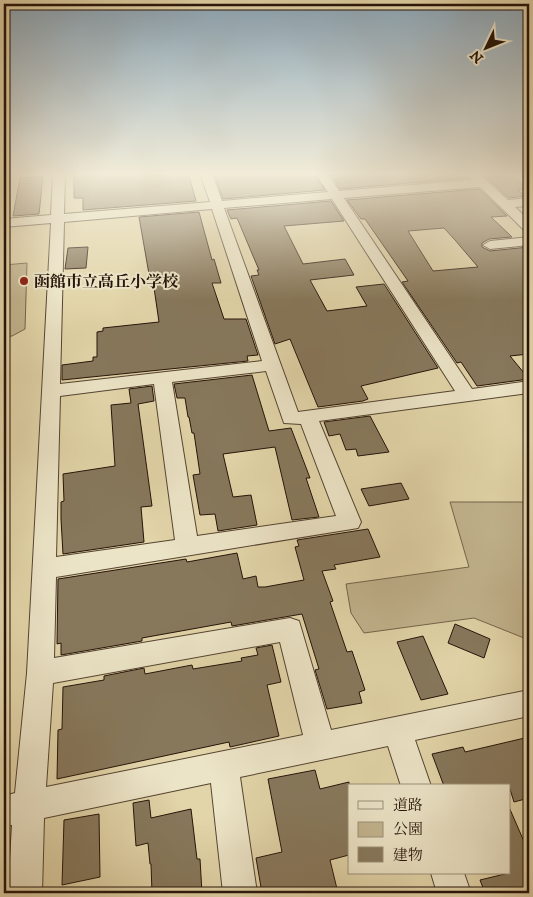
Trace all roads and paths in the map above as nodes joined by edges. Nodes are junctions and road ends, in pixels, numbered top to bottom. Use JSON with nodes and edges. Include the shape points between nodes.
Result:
{"nodes":[{"id":1,"x":57,"y":216,"type":"edge"},
{"id":2,"x":96,"y":216,"type":"edge"},
{"id":3,"x":220,"y":216,"type":"edge"},
{"id":4,"x":350,"y":216,"type":"edge"},
{"id":5,"x":518,"y":216,"type":"edge"},
{"id":6,"x":57,"y":219,"type":"junction"},
{"id":7,"x":4,"y":223,"type":"edge"},
{"id":8,"x":529,"y":226,"type":"edge"},
{"id":9,"x":529,"y":241,"type":"edge"},
{"id":10,"x":490,"y":245,"type":"dead end"},
{"id":11,"x":272,"y":365,"type":"junction"},
{"id":12,"x":162,"y":378,"type":"junction"},
{"id":13,"x":529,"y":388,"type":"edge"},
{"id":14,"x":50,"y":391,"type":"junction"},
{"id":15,"x":467,"y":396,"type":"junction"},
{"id":16,"x":308,"y":417,"type":"junction"},
{"id":17,"x":187,"y":547,"type":"junction"},
{"id":18,"x":43,"y":569,"type":"junction"},
{"id":19,"x":40,"y":673,"type":"junction"},
{"id":20,"x":529,"y":703,"type":"edge"},
{"id":21,"x":397,"y":731,"type":"junction"},
{"id":22,"x":321,"y":747,"type":"junction"},
{"id":23,"x":224,"y":767,"type":"junction"},
{"id":24,"x":415,"y":784,"type":"edge"},
{"id":25,"x":16,"y":808,"type":"edge"},
{"id":26,"x":447,"y":874,"type":"edge"},
{"id":27,"x":25,"y":893,"type":"edge"},
{"id":28,"x":240,"y":893,"type":"edge"},
{"id":29,"x":454,"y":893,"type":"edge"}],
"edges":[{"from":1,"to":6,"type":"street"},
{"from":2,"to":6,"type":"street"},
{"from":3,"to":11,"type":"street"},
{"from":4,"to":15,"type":"street"},
{"from":5,"to":8,"type":"street"},
{"from":6,"to":7,"type":"street"},
{"from":6,"to":14,"type":"street"},
{"from":9,"to":10,"type":"street"},
{"from":11,"to":12,"type":"street"},
{"from":11,"to":16,"type":"street","via":[[291,419]]},
{"from":12,"to":14,"type":"street"},
{"from":12,"to":17,"type":"street"},
{"from":13,"to":15,"type":"street"},
{"from":14,"to":18,"type":"street"},
{"from":15,"to":16,"type":"street"},
{"from":16,"to":17,"type":"street","via":[[350,522]]},
{"from":17,"to":18,"type":"street"},
{"from":18,"to":19,"type":"street"},
{"from":19,"to":22,"type":"street","via":[[290,629]]},
{"from":19,"to":25,"type":"street"},
{"from":20,"to":21,"type":"street"},
{"from":21,"to":22,"type":"street"},
{"from":21,"to":24,"type":"street"},
{"from":22,"to":23,"type":"street"},
{"from":23,"to":25,"type":"street"},
{"from":23,"to":28,"type":"street"},
{"from":25,"to":27,"type":"street"},
{"from":26,"to":29,"type":"street"}]}
